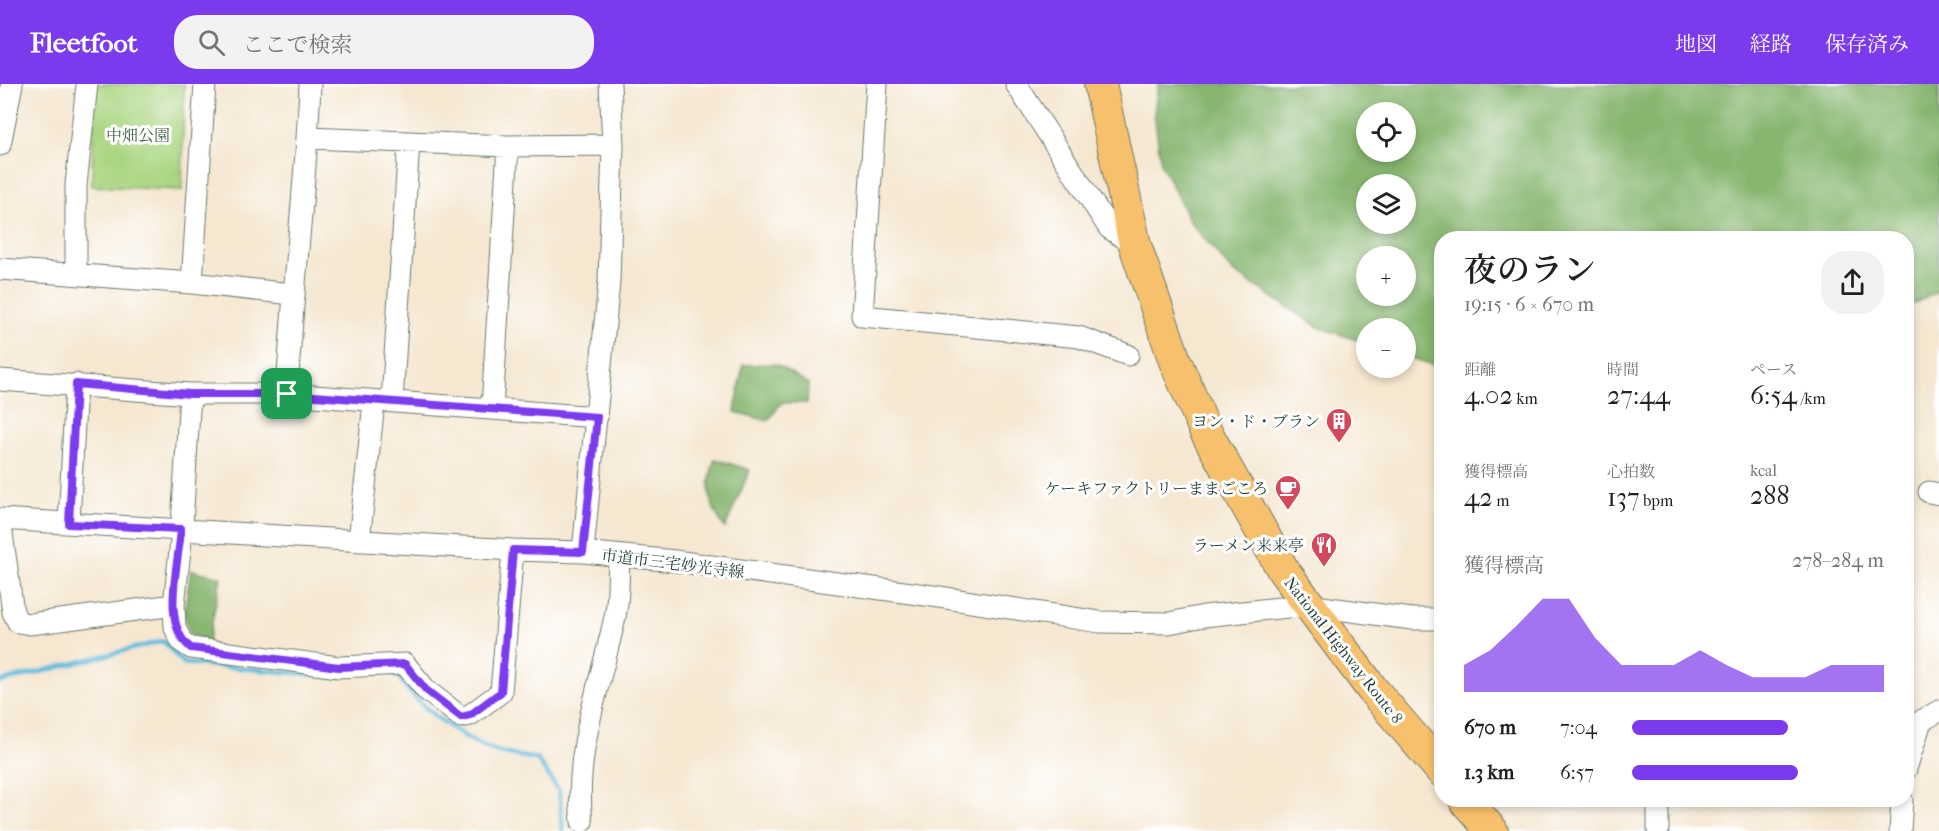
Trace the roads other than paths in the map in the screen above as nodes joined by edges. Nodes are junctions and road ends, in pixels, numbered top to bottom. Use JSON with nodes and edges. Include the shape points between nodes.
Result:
{"nodes":[{"id":1,"x":12,"y":84,"type":"edge"},
{"id":2,"x":87,"y":84,"type":"edge"},
{"id":3,"x":205,"y":84,"type":"edge"},
{"id":4,"x":310,"y":84,"type":"edge"},
{"id":5,"x":610,"y":84,"type":"edge"},
{"id":6,"x":877,"y":84,"type":"edge"},
{"id":7,"x":1016,"y":84,"type":"edge"},
{"id":8,"x":1100,"y":84,"type":"edge"},
{"id":9,"x":308,"y":138,"type":"junction"},
{"id":10,"x":409,"y":143,"type":"junction"},
{"id":11,"x":0,"y":145,"type":"edge"},
{"id":12,"x":613,"y":145,"type":"junction"},
{"id":13,"x":508,"y":146,"type":"junction"},
{"id":14,"x":1135,"y":245,"type":"junction"},
{"id":15,"x":0,"y":269,"type":"edge"},
{"id":16,"x":76,"y":274,"type":"junction"},
{"id":17,"x":192,"y":283,"type":"junction"},
{"id":18,"x":292,"y":294,"type":"junction"},
{"id":19,"x":1128,"y":355,"type":"dead end"},
{"id":20,"x":0,"y":380,"type":"edge"},
{"id":21,"x":76,"y":384,"type":"junction"},
{"id":22,"x":190,"y":394,"type":"junction"},
{"id":23,"x":287,"y":394,"type":"junction"},
{"id":24,"x":383,"y":402,"type":"junction"},
{"id":25,"x":492,"y":409,"type":"junction"},
{"id":26,"x":597,"y":417,"type":"junction"},
{"id":27,"x":0,"y":519,"type":"edge"},
{"id":28,"x":69,"y":524,"type":"junction"},
{"id":29,"x":181,"y":529,"type":"junction"},
{"id":30,"x":359,"y":541,"type":"junction"},
{"id":31,"x":513,"y":550,"type":"junction"},
{"id":32,"x":583,"y":552,"type":"junction"},
{"id":33,"x":619,"y":557,"type":"junction"},
{"id":34,"x":1307,"y":604,"type":"junction"},
{"id":35,"x":174,"y":605,"type":"junction"},
{"id":36,"x":1434,"y":619,"type":"edge"},
{"id":37,"x":1922,"y":716,"type":"edge"},
{"id":38,"x":1914,"y":742,"type":"edge"},
{"id":39,"x":1434,"y":762,"type":"edge"},
{"id":40,"x":1471,"y":807,"type":"edge"},
{"id":41,"x":1658,"y":807,"type":"edge"},
{"id":42,"x":1902,"y":807,"type":"edge"},
{"id":43,"x":582,"y":822,"type":"dead end"},
{"id":44,"x":1492,"y":831,"type":"edge"},
{"id":45,"x":1658,"y":831,"type":"edge"},
{"id":46,"x":1900,"y":831,"type":"edge"}],
"edges":[{"from":1,"to":11,"type":"street"},
{"from":2,"to":16,"type":"street","via":[[76,185]]},
{"from":3,"to":17,"type":"street"},
{"from":4,"to":9,"type":"street"},
{"from":5,"to":12,"type":"street"},
{"from":6,"to":19,"type":"street","via":[[862,316],[1079,337]]},
{"from":7,"to":14,"type":"street","via":[[1109,228]]},
{"from":8,"to":14,"type":"highway","name":"National Highway Route 8"},
{"from":9,"to":10,"type":"street"},
{"from":9,"to":18,"type":"street"},
{"from":10,"to":13,"type":"street"},
{"from":10,"to":24,"type":"street"},
{"from":12,"to":13,"type":"street"},
{"from":12,"to":26,"type":"street","via":[[609,282]]},
{"from":13,"to":25,"type":"street"},
{"from":14,"to":34,"type":"highway","name":"National Highway Route 8","via":[[1175,361],[1205,430],[1256,525]]},
{"from":15,"to":16,"type":"street"},
{"from":16,"to":17,"type":"street"},
{"from":17,"to":18,"type":"street"},
{"from":18,"to":23,"type":"street"},
{"from":20,"to":21,"type":"street"},
{"from":21,"to":22,"type":"street"},
{"from":21,"to":28,"type":"street"},
{"from":22,"to":23,"type":"street"},
{"from":22,"to":29,"type":"street"},
{"from":23,"to":24,"type":"street"},
{"from":24,"to":25,"type":"street"},
{"from":24,"to":30,"type":"street"},
{"from":25,"to":26,"type":"street"},
{"from":26,"to":32,"type":"street"},
{"from":27,"to":28,"type":"street","name":"市道市三宅妙光寺線"},
{"from":27,"to":35,"type":"street","via":[[13,612],[18,622],[30,624]]},
{"from":28,"to":29,"type":"street","name":"市道市三宅妙光寺線"},
{"from":29,"to":30,"type":"street","name":"市道市三宅妙光寺線"},
{"from":29,"to":35,"type":"street"},
{"from":30,"to":31,"type":"street","name":"市道市三宅妙光寺線"},
{"from":31,"to":32,"type":"street","name":"市道市三宅妙光寺線"},
{"from":31,"to":35,"type":"street","via":[[501,692],[470,715],[461,717],[426,690],[405,664],[339,667],[191,648],[174,628]]},
{"from":32,"to":33,"type":"street","name":"市道市三宅妙光寺線"},
{"from":33,"to":34,"type":"street","name":"市道市三宅妙光寺線","via":[[933,596],[1100,622],[1169,623]]},
{"from":33,"to":43,"type":"street","via":[[616,609],[581,761],[578,792]]},
{"from":34,"to":36,"type":"street","name":"市道市三宅妙光寺線","via":[[1412,620]]},
{"from":34,"to":39,"type":"highway","name":"National Highway Route 8"},
{"from":37,"to":38,"type":"street"},
{"from":40,"to":44,"type":"highway"},
{"from":41,"to":45,"type":"street"},
{"from":42,"to":46,"type":"street"}]}
